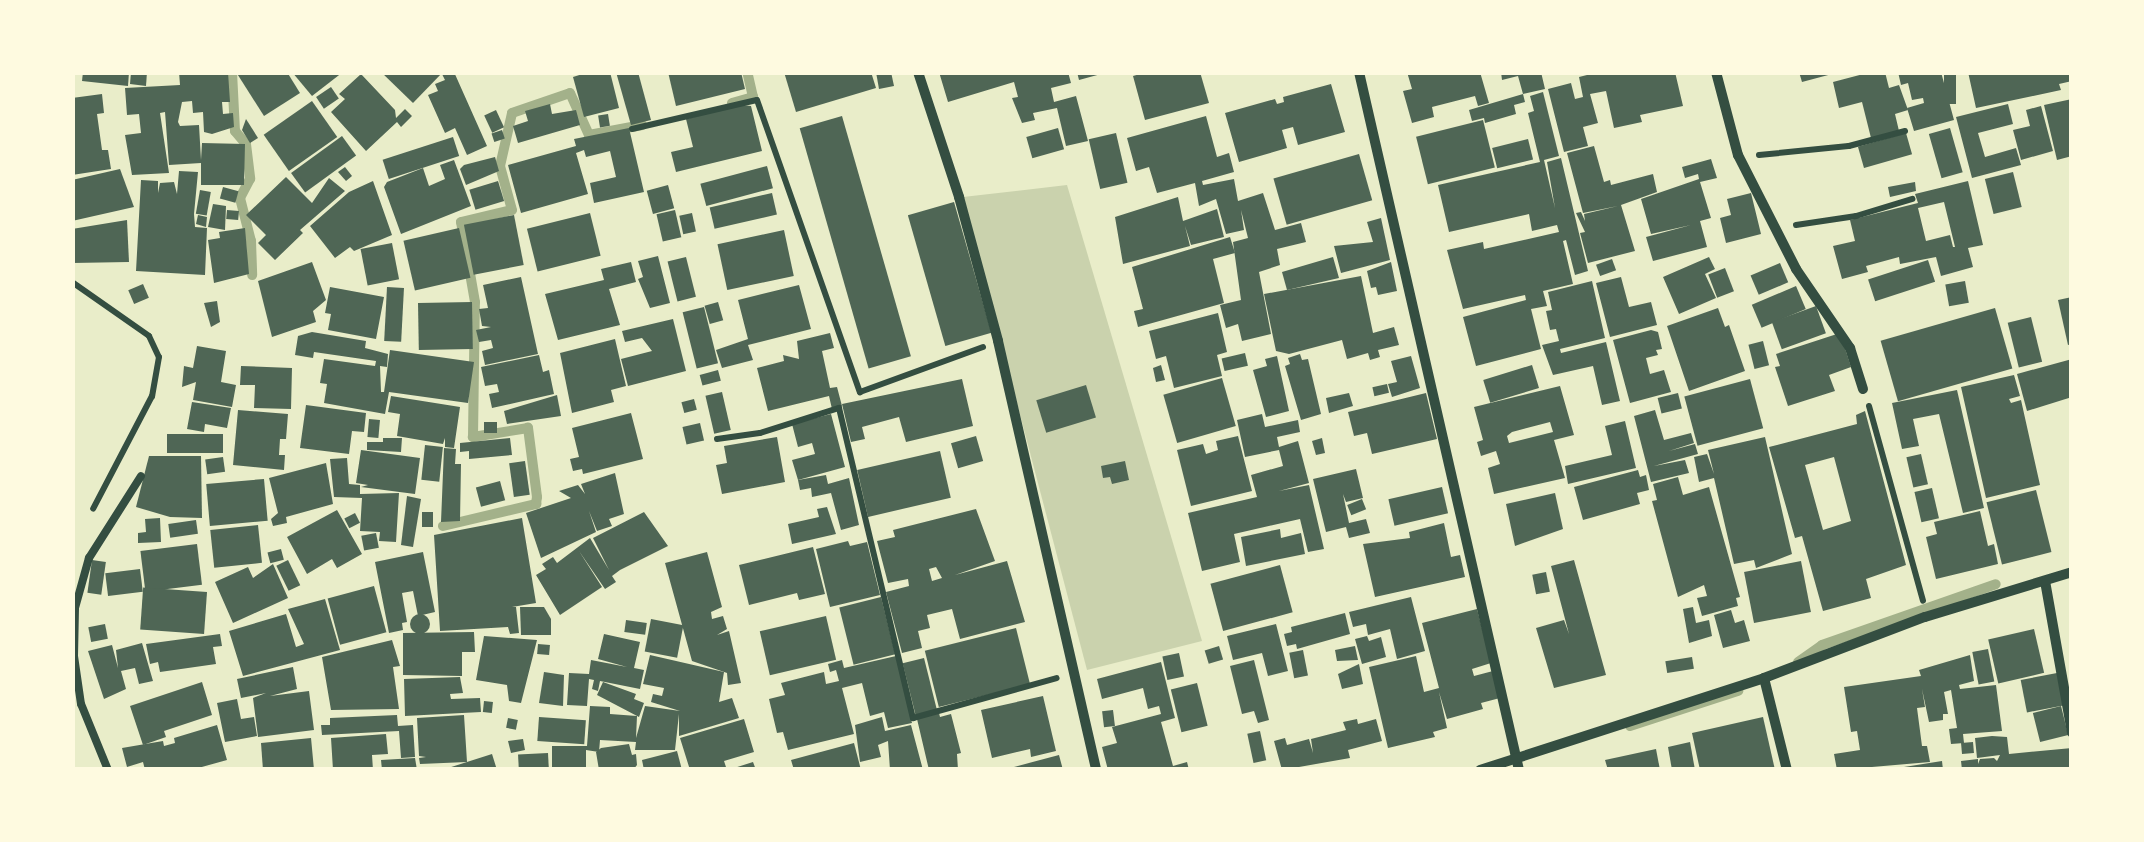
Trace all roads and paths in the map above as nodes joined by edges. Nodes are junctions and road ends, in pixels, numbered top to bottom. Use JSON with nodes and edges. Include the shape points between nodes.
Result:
{"nodes":[{"id":1,"x":918,"y":72,"type":"edge"},
{"id":2,"x":1360,"y":72,"type":"edge"},
{"id":3,"x":1716,"y":72,"type":"edge"},
{"id":4,"x":632,"y":129,"type":"dead end"},
{"id":5,"x":1905,"y":131,"type":"dead end"},
{"id":6,"x":1738,"y":156,"type":"junction"},
{"id":7,"x":1912,"y":199,"type":"dead end"},
{"id":8,"x":1774,"y":228,"type":"junction"},
{"id":9,"x":72,"y":282,"type":"edge"},
{"id":10,"x":998,"y":341,"type":"junction"},
{"id":11,"x":1863,"y":389,"type":"joint"},
{"id":12,"x":718,"y":440,"type":"dead end"},
{"id":13,"x":141,"y":476,"type":"dead end"},
{"id":14,"x":93,"y":510,"type":"dead end"},
{"id":15,"x":2072,"y":572,"type":"edge"},
{"id":16,"x":2045,"y":581,"type":"junction"},
{"id":17,"x":1925,"y":617,"type":"junction"},
{"id":18,"x":1074,"y":674,"type":"junction"},
{"id":19,"x":1764,"y":678,"type":"junction"},
{"id":20,"x":2072,"y":733,"type":"edge"},
{"id":21,"x":1517,"y":764,"type":"edge"},
{"id":22,"x":108,"y":770,"type":"edge"},
{"id":23,"x":1096,"y":770,"type":"edge"},
{"id":24,"x":1480,"y":770,"type":"edge"},
{"id":25,"x":1787,"y":770,"type":"edge"}],
"edges":[{"from":1,"to":10,"type":"street"},
{"from":2,"to":21,"type":"street"},
{"from":3,"to":6,"type":"street"},
{"from":4,"to":10,"type":"path","via":[[758,100],[860,392]]},
{"from":5,"to":6,"type":"path","via":[[1830,149]]},
{"from":6,"to":8,"type":"street"},
{"from":7,"to":8,"type":"path","via":[[1856,216]]},
{"from":8,"to":11,"type":"street","via":[[1850,348]]},
{"from":9,"to":14,"type":"path","via":[[150,336],[159,357],[152,396]]},
{"from":10,"to":18,"type":"street"},
{"from":11,"to":17,"type":"path"},
{"from":12,"to":18,"type":"path","via":[[840,408],[913,718]]},
{"from":13,"to":22,"type":"lane","via":[[89,558],[76,608],[82,704]]},
{"from":15,"to":16,"type":"street"},
{"from":16,"to":17,"type":"street"},
{"from":16,"to":20,"type":"street"},
{"from":17,"to":19,"type":"street"},
{"from":18,"to":23,"type":"street"},
{"from":19,"to":21,"type":"street"},
{"from":19,"to":25,"type":"street"},
{"from":21,"to":24,"type":"street"}]}
